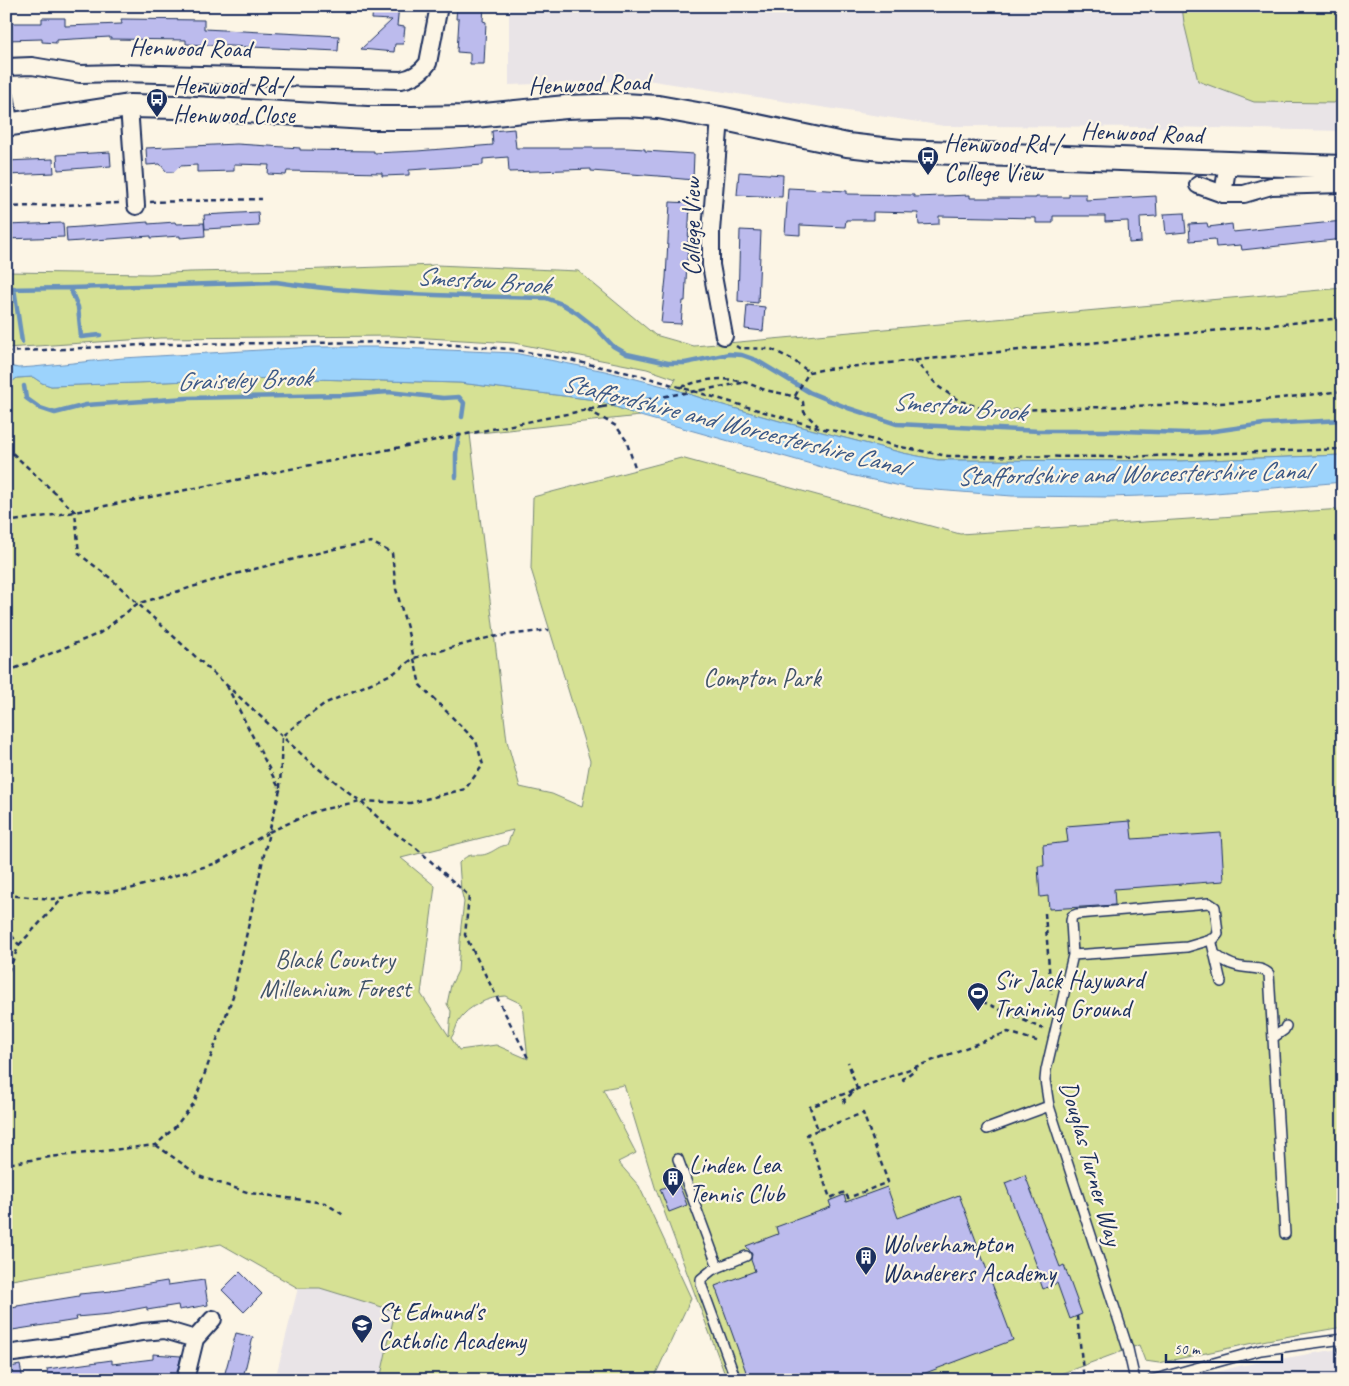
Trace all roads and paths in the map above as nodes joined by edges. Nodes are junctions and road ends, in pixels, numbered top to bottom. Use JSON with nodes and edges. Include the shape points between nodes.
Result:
{"nodes":[{"id":1,"x":439,"y":6,"type":"edge"},
{"id":2,"x":6,"y":67,"type":"edge"},
{"id":3,"x":6,"y":100,"type":"edge"},
{"id":4,"x":129,"y":106,"type":"junction"},
{"id":5,"x":720,"y":118,"type":"junction"},
{"id":6,"x":8,"y":124,"type":"edge"},
{"id":7,"x":1228,"y":163,"type":"junction"},
{"id":8,"x":1343,"y":167,"type":"edge"},
{"id":9,"x":1343,"y":184,"type":"edge"},
{"id":10,"x":1198,"y":185,"type":"dead end"},
{"id":11,"x":1223,"y":194,"type":"junction"},
{"id":12,"x":136,"y":206,"type":"dead end"},
{"id":13,"x":1343,"y":318,"type":"edge"},
{"id":14,"x":724,"y":336,"type":"joint"},
{"id":15,"x":6,"y":352,"type":"edge"},
{"id":16,"x":914,"y":360,"type":"junction"},
{"id":17,"x":809,"y":372,"type":"junction"},
{"id":18,"x":746,"y":382,"type":"junction"},
{"id":19,"x":680,"y":387,"type":"junction"},
{"id":20,"x":1343,"y":391,"type":"edge"},
{"id":21,"x":795,"y":396,"type":"junction"},
{"id":22,"x":586,"y":409,"type":"junction"},
{"id":23,"x":819,"y":428,"type":"junction"},
{"id":24,"x":6,"y":446,"type":"edge"},
{"id":25,"x":1343,"y":449,"type":"edge"},
{"id":26,"x":636,"y":470,"type":"dead end"},
{"id":27,"x":75,"y":512,"type":"junction"},
{"id":28,"x":6,"y":522,"type":"edge"},
{"id":29,"x":137,"y":604,"type":"junction"},
{"id":30,"x":549,"y":630,"type":"dead end"},
{"id":31,"x":414,"y":658,"type":"junction"},
{"id":32,"x":6,"y":670,"type":"edge"},
{"id":33,"x":226,"y":684,"type":"junction"},
{"id":34,"x":282,"y":736,"type":"junction"},
{"id":35,"x":280,"y":790,"type":"junction"},
{"id":36,"x":360,"y":801,"type":"junction"},
{"id":37,"x":269,"y":832,"type":"junction"},
{"id":38,"x":6,"y":895,"type":"edge"},
{"id":39,"x":64,"y":897,"type":"junction"},
{"id":40,"x":1044,"y":912,"type":"dead end"},
{"id":41,"x":6,"y":928,"type":"edge"},
{"id":42,"x":1211,"y":939,"type":"junction"},
{"id":43,"x":19,"y":945,"type":"junction"},
{"id":44,"x":1215,"y":954,"type":"junction"},
{"id":45,"x":1073,"y":955,"type":"junction"},
{"id":46,"x":6,"y":973,"type":"edge"},
{"id":47,"x":1221,"y":982,"type":"dead end"},
{"id":48,"x":1051,"y":1000,"type":"dead end"},
{"id":49,"x":974,"y":1002,"type":"dead end"},
{"id":50,"x":1286,"y":1026,"type":"dead end"},
{"id":51,"x":1047,"y":1031,"type":"dead end"},
{"id":52,"x":1274,"y":1037,"type":"junction"},
{"id":53,"x":1044,"y":1043,"type":"dead end"},
{"id":54,"x":528,"y":1060,"type":"dead end"},
{"id":55,"x":848,"y":1062,"type":"dead end"},
{"id":56,"x":920,"y":1066,"type":"junction"},
{"id":57,"x":904,"y":1081,"type":"dead end"},
{"id":58,"x":857,"y":1089,"type":"junction"},
{"id":59,"x":845,"y":1103,"type":"dead end"},
{"id":60,"x":1049,"y":1106,"type":"junction"},
{"id":61,"x":987,"y":1129,"type":"dead end"},
{"id":62,"x":818,"y":1130,"type":"junction"},
{"id":63,"x":156,"y":1145,"type":"junction"},
{"id":64,"x":678,"y":1159,"type":"dead end"},
{"id":65,"x":6,"y":1164,"type":"edge"},
{"id":66,"x":345,"y":1216,"type":"dead end"},
{"id":67,"x":1285,"y":1234,"type":"dead end"},
{"id":68,"x":746,"y":1256,"type":"dead end"},
{"id":69,"x":718,"y":1267,"type":"junction"},
{"id":70,"x":1078,"y":1316,"type":"dead end"},
{"id":71,"x":213,"y":1319,"type":"dead end"},
{"id":72,"x":195,"y":1339,"type":"junction"},
{"id":73,"x":1342,"y":1340,"type":"edge"},
{"id":74,"x":1343,"y":1350,"type":"edge"},
{"id":75,"x":6,"y":1354,"type":"edge"},
{"id":76,"x":185,"y":1380,"type":"edge"},
{"id":77,"x":736,"y":1380,"type":"edge"},
{"id":78,"x":1084,"y":1380,"type":"edge"},
{"id":79,"x":1136,"y":1380,"type":"edge"},
{"id":80,"x":1152,"y":1380,"type":"edge"}],
"edges":[{"from":1,"to":2,"type":"street","name":"Henwood Road","via":[[428,63],[412,78],[401,80],[80,74],[32,66]]},
{"from":3,"to":6,"type":"street","name":"Henwood Road"},
{"from":4,"to":5,"type":"main road","name":"Henwood Road","via":[[412,118],[624,105],[658,107]]},
{"from":4,"to":6,"type":"main road","name":"Henwood Road"},
{"from":4,"to":12,"type":"street"},
{"from":5,"to":7,"type":"main road","name":"Henwood Road","via":[[847,145],[900,150]]},
{"from":5,"to":14,"type":"street","name":"College View","via":[[711,265]]},
{"from":7,"to":8,"type":"main road","name":"Henwood Road"},
{"from":7,"to":11,"type":"street","name":"Henwood Road"},
{"from":9,"to":11,"type":"street","name":"Henwood Road","via":[[1271,186],[1244,194]]},
{"from":10,"to":11,"type":"street","name":"Henwood Road"},
{"from":13,"to":16,"type":"path"},
{"from":14,"to":17,"type":"path","via":[[739,348],[771,349]]},
{"from":15,"to":19,"type":"path","via":[[160,344],[414,342],[510,349]]},
{"from":16,"to":17,"type":"path"},
{"from":16,"to":20,"type":"path","via":[[939,387],[958,400],[989,411],[1246,402]]},
{"from":17,"to":21,"type":"path"},
{"from":18,"to":19,"type":"path","via":[[708,379]]},
{"from":18,"to":21,"type":"path"},
{"from":18,"to":22,"type":"path","bridge":true},
{"from":19,"to":23,"type":"path"},
{"from":21,"to":23,"type":"path","via":[[803,402],[804,412]]},
{"from":22,"to":26,"type":"path","via":[[616,426],[626,440]]},
{"from":22,"to":27,"type":"path"},
{"from":23,"to":25,"type":"path","via":[[948,456],[1123,457]]},
{"from":24,"to":27,"type":"path"},
{"from":27,"to":28,"type":"path"},
{"from":27,"to":29,"type":"path","via":[[79,554]]},
{"from":29,"to":31,"type":"path","via":[[240,572],[371,542],[392,553],[396,589]]},
{"from":29,"to":32,"type":"path","via":[[100,633]]},
{"from":29,"to":33,"type":"path"},
{"from":30,"to":31,"type":"path","via":[[491,637]]},
{"from":31,"to":34,"type":"path","via":[[394,673],[324,704]]},
{"from":31,"to":36,"type":"path","via":[[420,685],[476,741],[483,765],[465,789],[410,803]]},
{"from":33,"to":34,"type":"path"},
{"from":33,"to":35,"type":"path"},
{"from":34,"to":35,"type":"path"},
{"from":34,"to":36,"type":"path"},
{"from":35,"to":37,"type":"path"},
{"from":36,"to":37,"type":"path","via":[[316,811]]},
{"from":36,"to":54,"type":"path","via":[[469,896],[466,935]]},
{"from":37,"to":39,"type":"path","via":[[218,863],[130,889]]},
{"from":37,"to":63,"type":"path","via":[[233,996],[194,1104]]},
{"from":38,"to":39,"type":"path"},
{"from":39,"to":43,"type":"path"},
{"from":40,"to":48,"type":"path"},
{"from":41,"to":43,"type":"path"},
{"from":42,"to":44,"type":"lane"},
{"from":42,"to":45,"type":"lane","via":[[1187,947]]},
{"from":42,"to":45,"type":"lane","name":"Douglas Turner Way","via":[[1218,934],[1215,907],[1209,903],[1077,914],[1071,921]]},
{"from":43,"to":46,"type":"path"},
{"from":44,"to":47,"type":"lane"},
{"from":44,"to":52,"type":"lane","via":[[1238,967],[1269,974]]},
{"from":45,"to":60,"type":"lane","name":"Douglas Turner Way","via":[[1046,1070]]},
{"from":49,"to":51,"type":"path","via":[[979,1000]]},
{"from":50,"to":52,"type":"lane"},
{"from":52,"to":67,"type":"lane"},
{"from":53,"to":56,"type":"path","via":[[1008,1032]]},
{"from":55,"to":58,"type":"path"},
{"from":56,"to":57,"type":"path"},
{"from":56,"to":58,"type":"path"},
{"from":58,"to":59,"type":"path","via":[[844,1100]]},
{"from":58,"to":62,"type":"path","via":[[810,1107]]},
{"from":60,"to":61,"type":"lane"},
{"from":60,"to":79,"type":"lane","name":"Douglas Turner Way"},
{"from":62,"to":62,"type":"path","via":[[863,1114],[888,1182],[848,1198],[845,1192],[830,1198],[807,1134]]},
{"from":63,"to":65,"type":"path"},
{"from":63,"to":66,"type":"path","via":[[201,1177],[250,1193],[326,1203]]},
{"from":64,"to":69,"type":"lane"},
{"from":68,"to":69,"type":"lane"},
{"from":69,"to":77,"type":"lane","via":[[705,1274],[701,1284]]},
{"from":70,"to":78,"type":"path"},
{"from":71,"to":72,"type":"street"},
{"from":72,"to":75,"type":"street","via":[[166,1330]]},
{"from":72,"to":76,"type":"street"},
{"from":73,"to":74,"type":"lane"},
{"from":73,"to":80,"type":"lane","via":[[1261,1350]]}]}
